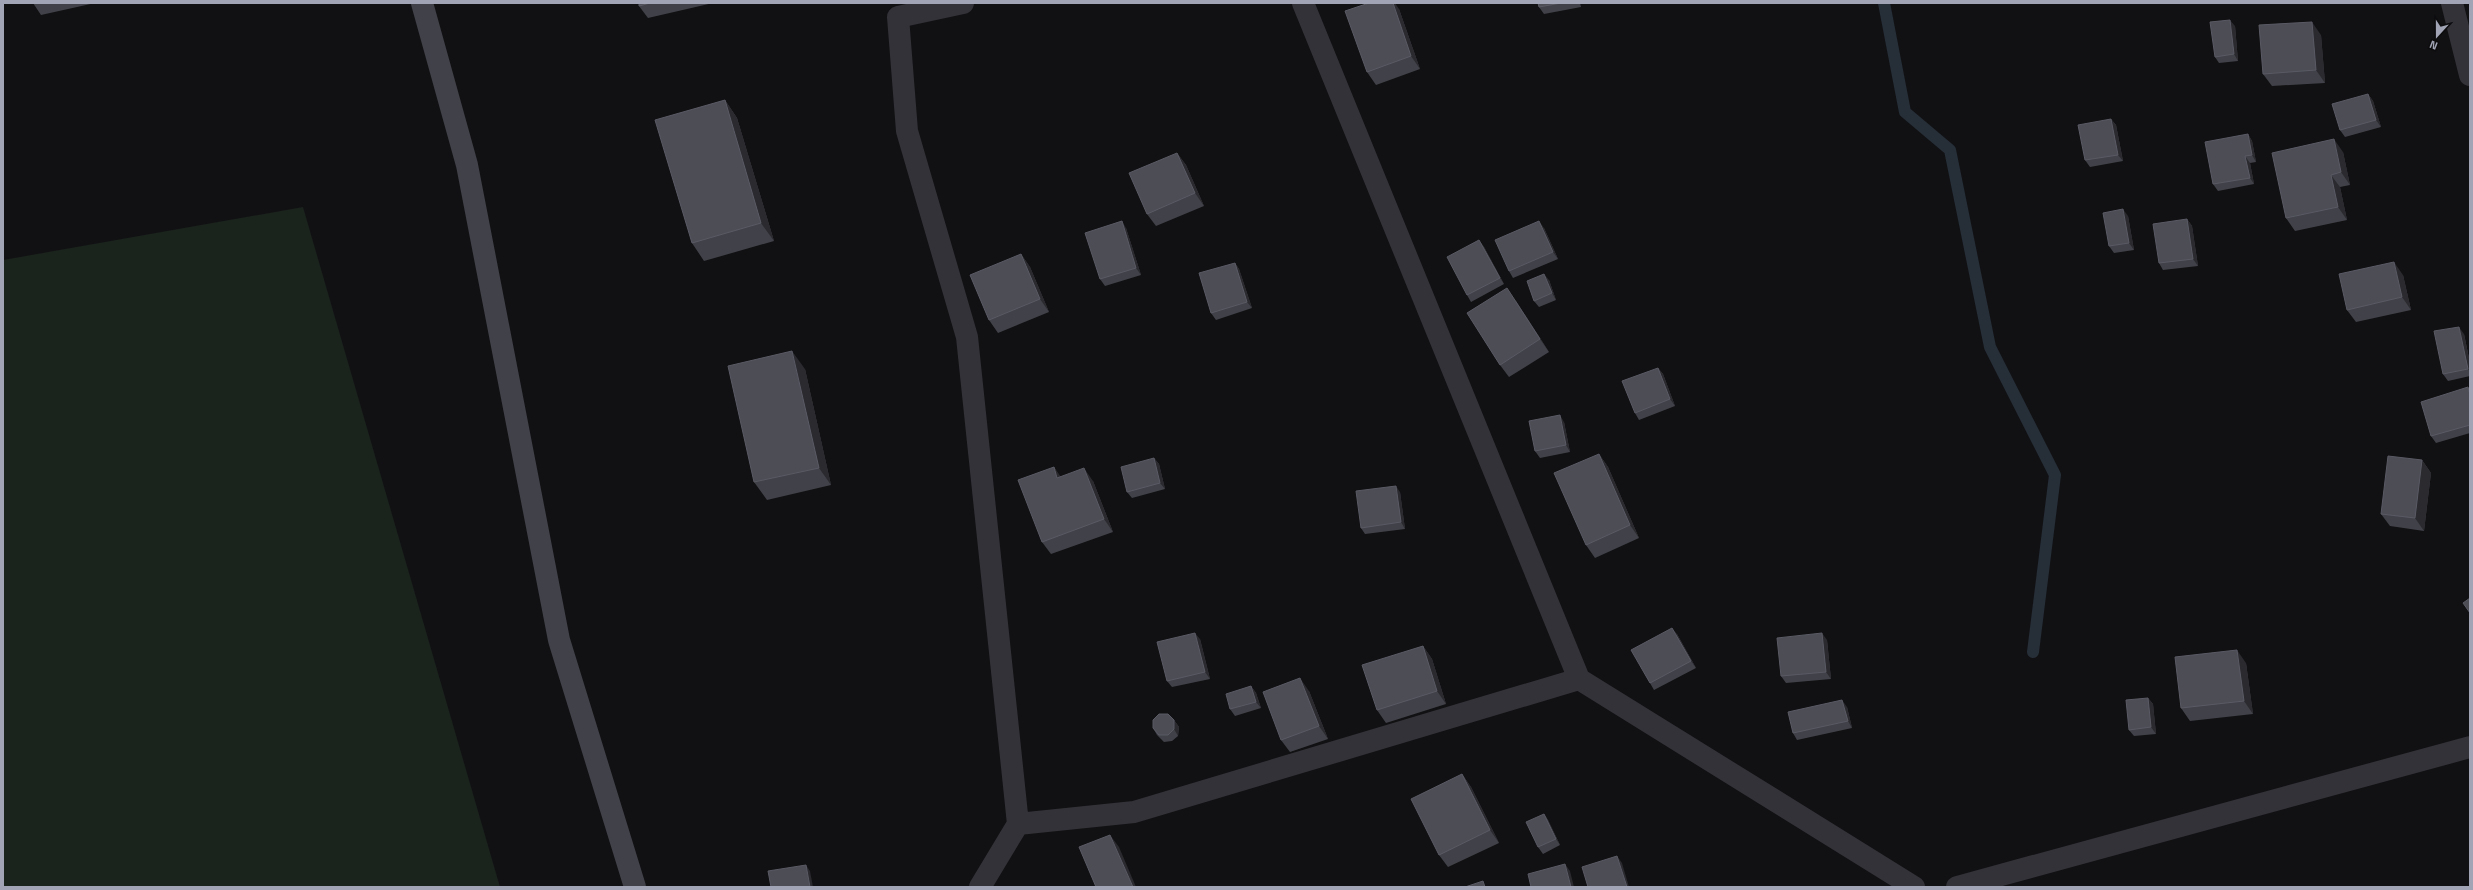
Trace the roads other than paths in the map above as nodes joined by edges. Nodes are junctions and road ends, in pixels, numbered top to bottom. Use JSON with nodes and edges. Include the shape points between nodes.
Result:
{"nodes":[{"id":1,"x":422,"y":3,"type":"edge"},
{"id":2,"x":963,"y":3,"type":"edge"},
{"id":3,"x":1303,"y":3,"type":"edge"},
{"id":4,"x":2452,"y":3,"type":"edge"},
{"id":5,"x":2470,"y":75,"type":"edge"},
{"id":6,"x":1579,"y":679,"type":"junction"},
{"id":7,"x":2470,"y":747,"type":"edge"},
{"id":8,"x":1018,"y":824,"type":"junction"},
{"id":9,"x":635,"y":887,"type":"edge"},
{"id":10,"x":980,"y":887,"type":"edge"},
{"id":11,"x":1914,"y":887,"type":"edge"},
{"id":12,"x":1957,"y":887,"type":"edge"}],
"edges":[{"from":1,"to":9,"type":"main road","via":[[467,165],[559,640]]},
{"from":2,"to":8,"type":"street","via":[[898,17],[907,131],[967,337]]},
{"from":3,"to":6,"type":"street"},
{"from":4,"to":5,"type":"street"},
{"from":6,"to":8,"type":"street","via":[[1134,812]]},
{"from":6,"to":11,"type":"street"},
{"from":7,"to":12,"type":"street"},
{"from":8,"to":10,"type":"street"}]}
